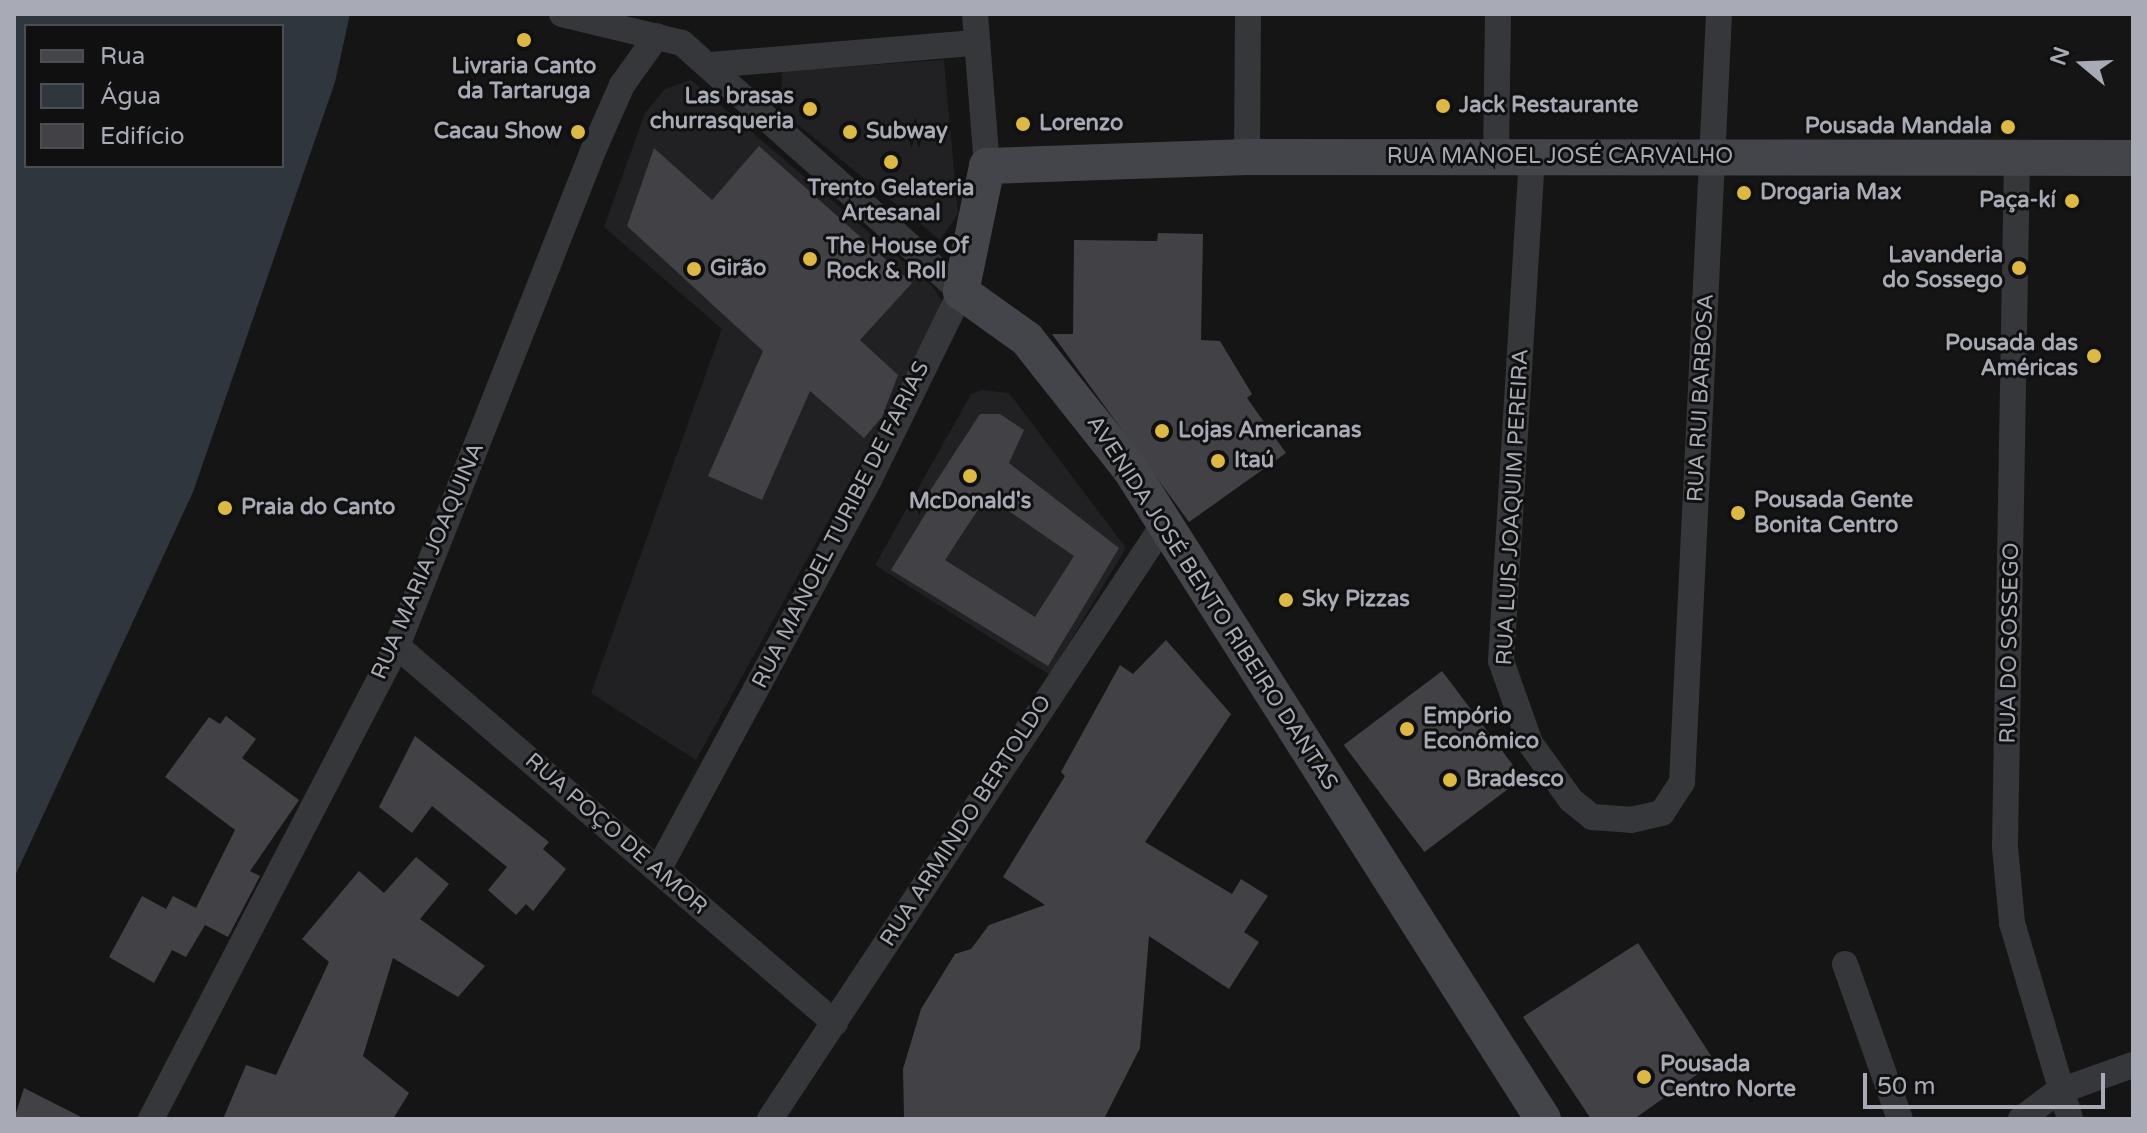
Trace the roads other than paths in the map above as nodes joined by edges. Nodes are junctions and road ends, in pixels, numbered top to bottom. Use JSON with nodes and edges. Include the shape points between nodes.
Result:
{"nodes":[{"id":1,"x":562,"y":14,"type":"edge"},
{"id":2,"x":975,"y":14,"type":"edge"},
{"id":3,"x":1248,"y":14,"type":"edge"},
{"id":4,"x":1498,"y":14,"type":"edge"},
{"id":5,"x":1719,"y":14,"type":"edge"},
{"id":6,"x":660,"y":25,"type":"edge"},
{"id":7,"x":974,"y":43,"type":"junction"},
{"id":8,"x":711,"y":65,"type":"junction"},
{"id":9,"x":1714,"y":156,"type":"junction"},
{"id":10,"x":1247,"y":157,"type":"junction"},
{"id":11,"x":1496,"y":157,"type":"junction"},
{"id":12,"x":1532,"y":157,"type":"junction"},
{"id":13,"x":2017,"y":157,"type":"junction"},
{"id":14,"x":2133,"y":158,"type":"edge"},
{"id":15,"x":987,"y":166,"type":"junction"},
{"id":16,"x":961,"y":292,"type":"junction"},
{"id":17,"x":1164,"y":524,"type":"junction"},
{"id":18,"x":397,"y":646,"type":"junction"},
{"id":19,"x":1682,"y":782,"type":"joint"},
{"id":20,"x":658,"y":870,"type":"junction"},
{"id":21,"x":1845,"y":964,"type":"dead end"},
{"id":22,"x":835,"y":1023,"type":"junction"},
{"id":23,"x":2133,"y":1065,"type":"edge"},
{"id":24,"x":2057,"y":1092,"type":"junction"},
{"id":25,"x":151,"y":1119,"type":"edge"},
{"id":26,"x":770,"y":1119,"type":"edge"},
{"id":27,"x":1543,"y":1119,"type":"edge"},
{"id":28,"x":1900,"y":1119,"type":"edge"},
{"id":29,"x":2021,"y":1119,"type":"edge"},
{"id":30,"x":2070,"y":1119,"type":"edge"}],
"edges":[{"from":1,"to":6,"type":"street","name":"AVENIDA JOSÉ BENTO RIBEIRO DANTAS"},
{"from":2,"to":7,"type":"street"},
{"from":3,"to":10,"type":"street"},
{"from":4,"to":11,"type":"street"},
{"from":5,"to":9,"type":"street","name":"RUA RUI BARBOSA"},
{"from":6,"to":8,"type":"street","name":"AVENIDA JOSÉ BENTO RIBEIRO DANTAS"},
{"from":6,"to":18,"type":"street","name":"RUA MARIA JOAQUINA","via":[[622,85],[595,146]]},
{"from":7,"to":8,"type":"street"},
{"from":7,"to":15,"type":"street"},
{"from":8,"to":16,"type":"street","name":"AVENIDA JOSÉ BENTO RIBEIRO DANTAS"},
{"from":9,"to":12,"type":"street","name":"RUA MANOEL JOSÉ CARVALHO"},
{"from":9,"to":13,"type":"street","name":"RUA MANOEL JOSÉ CARVALHO"},
{"from":9,"to":19,"type":"street","name":"RUA RUI BARBOSA"},
{"from":10,"to":11,"type":"street","name":"RUA MANOEL JOSÉ CARVALHO"},
{"from":10,"to":15,"type":"street","name":"RUA MANOEL JOSÉ CARVALHO"},
{"from":11,"to":12,"type":"street","name":"RUA MANOEL JOSÉ CARVALHO"},
{"from":12,"to":19,"type":"street","name":"RUA LUIS JOAQUIM PEREIRA","via":[[1501,661],[1530,743],[1592,817],[1631,820],[1662,813]]},
{"from":13,"to":14,"type":"street","name":"RUA MANOEL JOSÉ CARVALHO"},
{"from":13,"to":24,"type":"street","name":"RUA DO SOSSEGO","via":[[2005,847],[2012,923]]},
{"from":15,"to":16,"type":"street","name":"RUA MANOEL TURIBE DE FARIAS"},
{"from":16,"to":17,"type":"street","name":"AVENIDA JOSÉ BENTO RIBEIRO DANTAS","via":[[1027,339],[1074,392]]},
{"from":16,"to":20,"type":"street","name":"RUA MANOEL TURIBE DE FARIAS","via":[[869,480]]},
{"from":17,"to":22,"type":"street","name":"RUA ARMINDO BERTOLDO"},
{"from":17,"to":27,"type":"street","name":"AVENIDA JOSÉ BENTO RIBEIRO DANTAS"},
{"from":18,"to":20,"type":"street","name":"RUA POÇO DE AMOR"},
{"from":18,"to":25,"type":"street","name":"RUA MARIA JOAQUINA"},
{"from":20,"to":22,"type":"street","name":"RUA POÇO DE AMOR"},
{"from":21,"to":28,"type":"street"},
{"from":22,"to":26,"type":"street","name":"RUA ARMINDO BERTOLDO"},
{"from":23,"to":24,"type":"street"},
{"from":24,"to":29,"type":"street"},
{"from":24,"to":30,"type":"street","name":"RUA DO SOSSEGO"}]}
